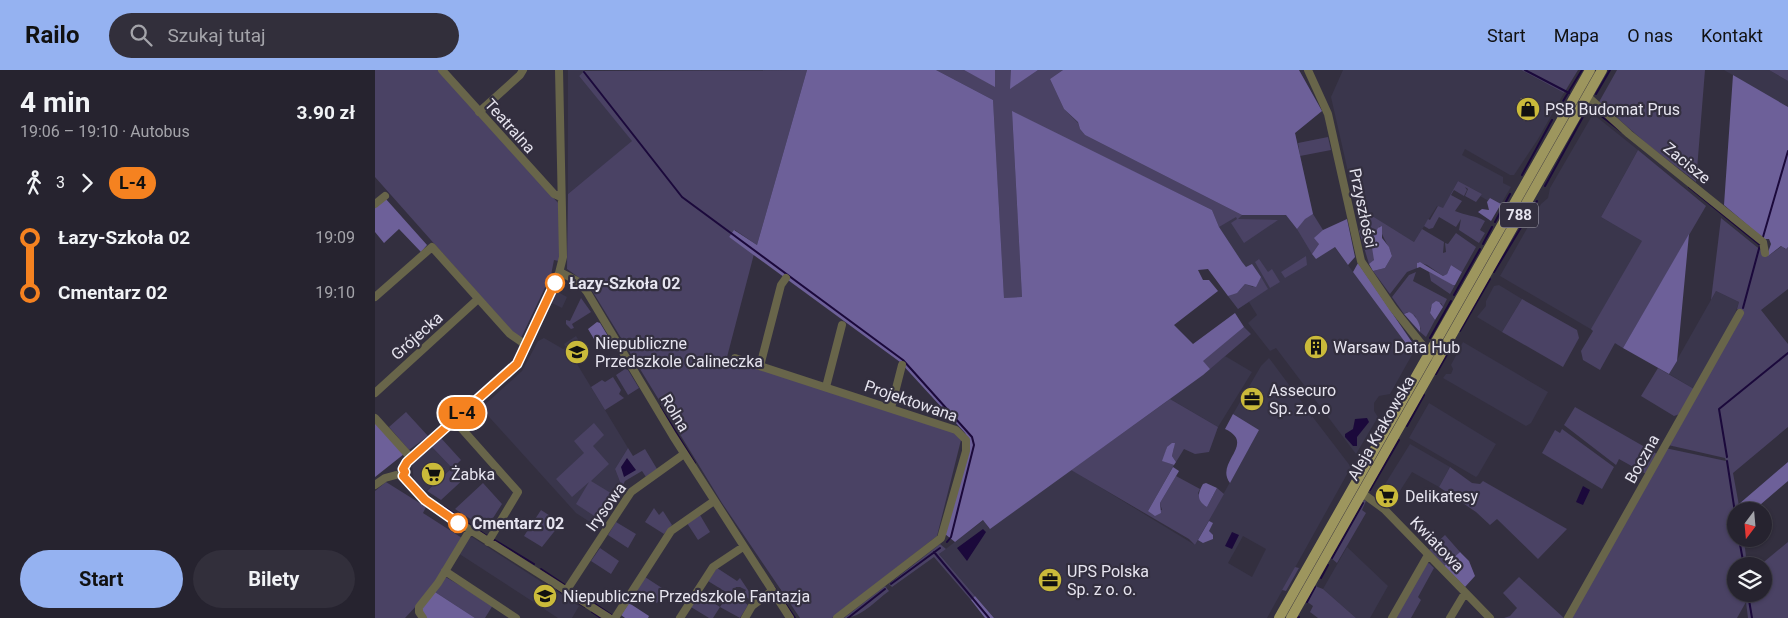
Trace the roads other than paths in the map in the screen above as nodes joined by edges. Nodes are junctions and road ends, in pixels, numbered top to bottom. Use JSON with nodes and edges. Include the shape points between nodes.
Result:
{"nodes":[{"id":1,"x":442,"y":70,"type":"edge"},
{"id":2,"x":523,"y":70,"type":"edge"},
{"id":3,"x":559,"y":70,"type":"edge"},
{"id":4,"x":1308,"y":70,"type":"edge"},
{"id":5,"x":1590,"y":70,"type":"edge"},
{"id":6,"x":1602,"y":70,"type":"edge"},
{"id":7,"x":1587,"y":96,"type":"junction"},
{"id":8,"x":479,"y":112,"type":"junction"},
{"id":9,"x":385,"y":196,"type":"dead end"},
{"id":10,"x":561,"y":197,"type":"junction"},
{"id":11,"x":375,"y":204,"type":"edge"},
{"id":12,"x":1765,"y":253,"type":"dead end"},
{"id":13,"x":560,"y":272,"type":"junction"},
{"id":14,"x":786,"y":278,"type":"dead end"},
{"id":15,"x":375,"y":297,"type":"edge"},
{"id":16,"x":478,"y":300,"type":"junction"},
{"id":17,"x":1741,"y":313,"type":"dead end"},
{"id":18,"x":842,"y":325,"type":"dead end"},
{"id":19,"x":526,"y":345,"type":"junction"},
{"id":20,"x":1432,"y":357,"type":"junction"},
{"id":21,"x":735,"y":358,"type":"dead end"},
{"id":22,"x":902,"y":365,"type":"dead end"},
{"id":23,"x":760,"y":366,"type":"junction"},
{"id":24,"x":826,"y":387,"type":"junction"},
{"id":25,"x":375,"y":393,"type":"edge"},
{"id":26,"x":891,"y":408,"type":"junction"},
{"id":27,"x":375,"y":418,"type":"edge"},
{"id":28,"x":454,"y":420,"type":"junction"},
{"id":29,"x":685,"y":454,"type":"junction"},
{"id":30,"x":411,"y":458,"type":"junction"},
{"id":31,"x":401,"y":473,"type":"junction"},
{"id":32,"x":375,"y":486,"type":"edge"},
{"id":33,"x":1362,"y":493,"type":"junction"},
{"id":34,"x":714,"y":502,"type":"junction"},
{"id":35,"x":470,"y":530,"type":"junction"},
{"id":36,"x":488,"y":542,"type":"junction"},
{"id":37,"x":743,"y":547,"type":"junction"},
{"id":38,"x":1428,"y":555,"type":"junction"},
{"id":39,"x":445,"y":571,"type":"junction"},
{"id":40,"x":566,"y":591,"type":"junction"},
{"id":41,"x":772,"y":591,"type":"junction"},
{"id":42,"x":1465,"y":592,"type":"junction"},
{"id":43,"x":423,"y":618,"type":"edge"},
{"id":44,"x":516,"y":618,"type":"edge"},
{"id":45,"x":609,"y":618,"type":"edge"},
{"id":46,"x":615,"y":618,"type":"edge"},
{"id":47,"x":680,"y":618,"type":"edge"},
{"id":48,"x":745,"y":618,"type":"edge"},
{"id":49,"x":790,"y":618,"type":"edge"},
{"id":50,"x":837,"y":618,"type":"edge"},
{"id":51,"x":1279,"y":618,"type":"edge"},
{"id":52,"x":1291,"y":618,"type":"edge"},
{"id":53,"x":1393,"y":618,"type":"edge"},
{"id":54,"x":1450,"y":618,"type":"edge"},
{"id":55,"x":1489,"y":618,"type":"edge"},
{"id":56,"x":1568,"y":618,"type":"edge"}],
"edges":[{"from":1,"to":8,"type":"street","name":"Teatralna"},
{"from":2,"to":8,"type":"street"},
{"from":3,"to":10,"type":"street"},
{"from":4,"to":20,"type":"street","name":"Przyszłości","via":[[1328,114],[1361,261]]},
{"from":5,"to":20,"type":"main road","name":"Aleja Krakowska","number":"788"},
{"from":6,"to":7,"type":"main road","name":"Aleja Krakowska","number":"788"},
{"from":7,"to":12,"type":"street","name":"Zacisze","via":[[1763,242]]},
{"from":7,"to":20,"type":"main road","name":"Aleja Krakowska","number":"788"},
{"from":8,"to":10,"type":"street","name":"Teatralna","via":[[554,194]]},
{"from":9,"to":11,"type":"street"},
{"from":10,"to":13,"type":"street","via":[[563,257]]},
{"from":13,"to":19,"type":"street"},
{"from":13,"to":29,"type":"street","name":"Rolna","via":[[583,287]]},
{"from":14,"to":23,"type":"street","via":[[781,285]]},
{"from":15,"to":16,"type":"street","via":[[431,247]]},
{"from":16,"to":19,"type":"street","via":[[513,337]]},
{"from":16,"to":25,"type":"street","name":"Grójecka"},
{"from":17,"to":56,"type":"street","name":"Boczna"},
{"from":18,"to":24,"type":"street"},
{"from":19,"to":28,"type":"street","via":[[514,367]]},
{"from":20,"to":33,"type":"main road","name":"Aleja Krakowska","number":"788"},
{"from":20,"to":51,"type":"main road","name":"Aleja Krakowska","number":"788"},
{"from":21,"to":23,"type":"street","name":"Projektowana"},
{"from":22,"to":26,"type":"street"},
{"from":23,"to":24,"type":"street","name":"Projektowana"},
{"from":24,"to":26,"type":"street","name":"Projektowana"},
{"from":26,"to":50,"type":"street","name":"Projektowana","via":[[956,430],[964,436],[966,451],[941,538]]},
{"from":27,"to":30,"type":"street"},
{"from":28,"to":30,"type":"street"},
{"from":28,"to":36,"type":"street","via":[[518,492]]},
{"from":29,"to":34,"type":"street","name":"Rolna"},
{"from":29,"to":40,"type":"street","name":"Irysowa","via":[[631,492]]},
{"from":30,"to":31,"type":"street"},
{"from":31,"to":32,"type":"street","via":[[385,478]]},
{"from":31,"to":35,"type":"street","via":[[425,500]]},
{"from":33,"to":38,"type":"street","name":"Kwiatowa","via":[[1384,509]]},
{"from":33,"to":52,"type":"main road","name":"Aleja Krakowska","number":"788"},
{"from":34,"to":37,"type":"street","name":"Rolna"},
{"from":34,"to":46,"type":"street","via":[[671,531]]},
{"from":35,"to":36,"type":"street"},
{"from":35,"to":39,"type":"street"},
{"from":36,"to":40,"type":"street"},
{"from":37,"to":41,"type":"street","name":"Rolna"},
{"from":37,"to":47,"type":"street","via":[[713,567]]},
{"from":38,"to":42,"type":"street","name":"Kwiatowa"},
{"from":38,"to":53,"type":"street"},
{"from":39,"to":43,"type":"street","via":[[419,607]]},
{"from":39,"to":44,"type":"street"},
{"from":40,"to":45,"type":"street"},
{"from":41,"to":48,"type":"street","via":[[753,605]]},
{"from":41,"to":49,"type":"street","name":"Rolna"},
{"from":42,"to":54,"type":"street"},
{"from":42,"to":55,"type":"street","name":"Kwiatowa"}]}
